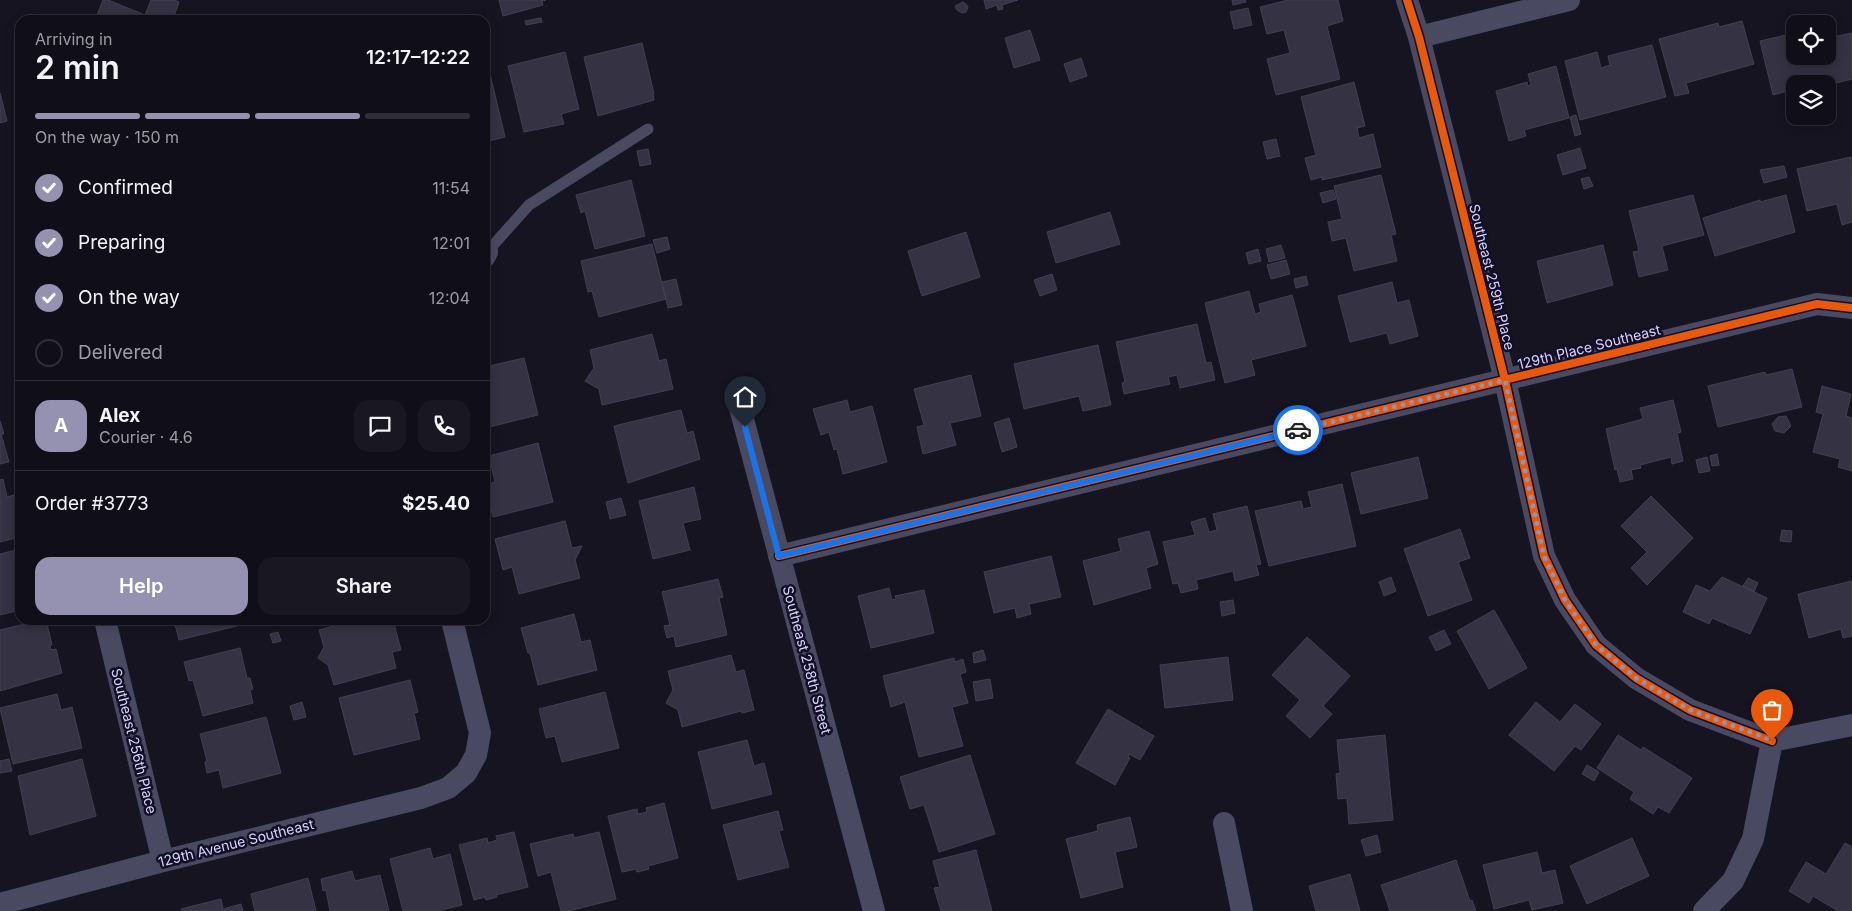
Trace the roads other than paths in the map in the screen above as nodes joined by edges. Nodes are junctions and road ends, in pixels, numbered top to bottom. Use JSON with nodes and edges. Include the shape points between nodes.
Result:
{"nodes":[{"id":1,"x":1407,"y":0,"type":"edge"},
{"id":2,"x":1569,"y":0,"type":"edge"},
{"id":3,"x":1419,"y":37,"type":"junction"},
{"id":4,"x":648,"y":129,"type":"dead end"},
{"id":5,"x":490,"y":249,"type":"edge"},
{"id":6,"x":1852,"y":308,"type":"edge"},
{"id":7,"x":1505,"y":380,"type":"junction"},
{"id":8,"x":740,"y":408,"type":"dead end"},
{"id":9,"x":779,"y":556,"type":"junction"},
{"id":10,"x":105,"y":625,"type":"edge"},
{"id":11,"x":453,"y":625,"type":"edge"},
{"id":12,"x":1852,"y":725,"type":"edge"},
{"id":13,"x":1772,"y":740,"type":"junction"},
{"id":14,"x":1224,"y":823,"type":"dead end"},
{"id":15,"x":163,"y":861,"type":"junction"},
{"id":16,"x":0,"y":904,"type":"edge"},
{"id":17,"x":874,"y":911,"type":"edge"},
{"id":18,"x":1242,"y":911,"type":"edge"},
{"id":19,"x":1704,"y":911,"type":"edge"}],
"edges":[{"from":1,"to":3,"type":"street","name":"Southeast 259th Place"},
{"from":2,"to":3,"type":"street"},
{"from":3,"to":7,"type":"street","name":"Southeast 259th Place"},
{"from":4,"to":5,"type":"lane","via":[[529,205]]},
{"from":6,"to":7,"type":"street","name":"129th Place Southeast","via":[[1817,304]]},
{"from":7,"to":9,"type":"street","name":"129th Place Southeast"},
{"from":7,"to":13,"type":"street","name":"Southeast 259th Place","via":[[1544,556],[1565,600],[1596,645],[1636,678],[1690,710]]},
{"from":8,"to":9,"type":"street","name":"Southeast 258th Street"},
{"from":9,"to":17,"type":"street","name":"Southeast 258th Street"},
{"from":10,"to":15,"type":"street","name":"Southeast 256th Place"},
{"from":11,"to":15,"type":"street","name":"129th Avenue Southeast","via":[[480,733],[476,754],[466,772],[448,788],[421,798]]},
{"from":12,"to":13,"type":"street"},
{"from":13,"to":19,"type":"street","via":[[1753,839],[1733,881]]},
{"from":14,"to":18,"type":"street"},
{"from":15,"to":16,"type":"street","name":"129th Avenue Southeast"}]}
